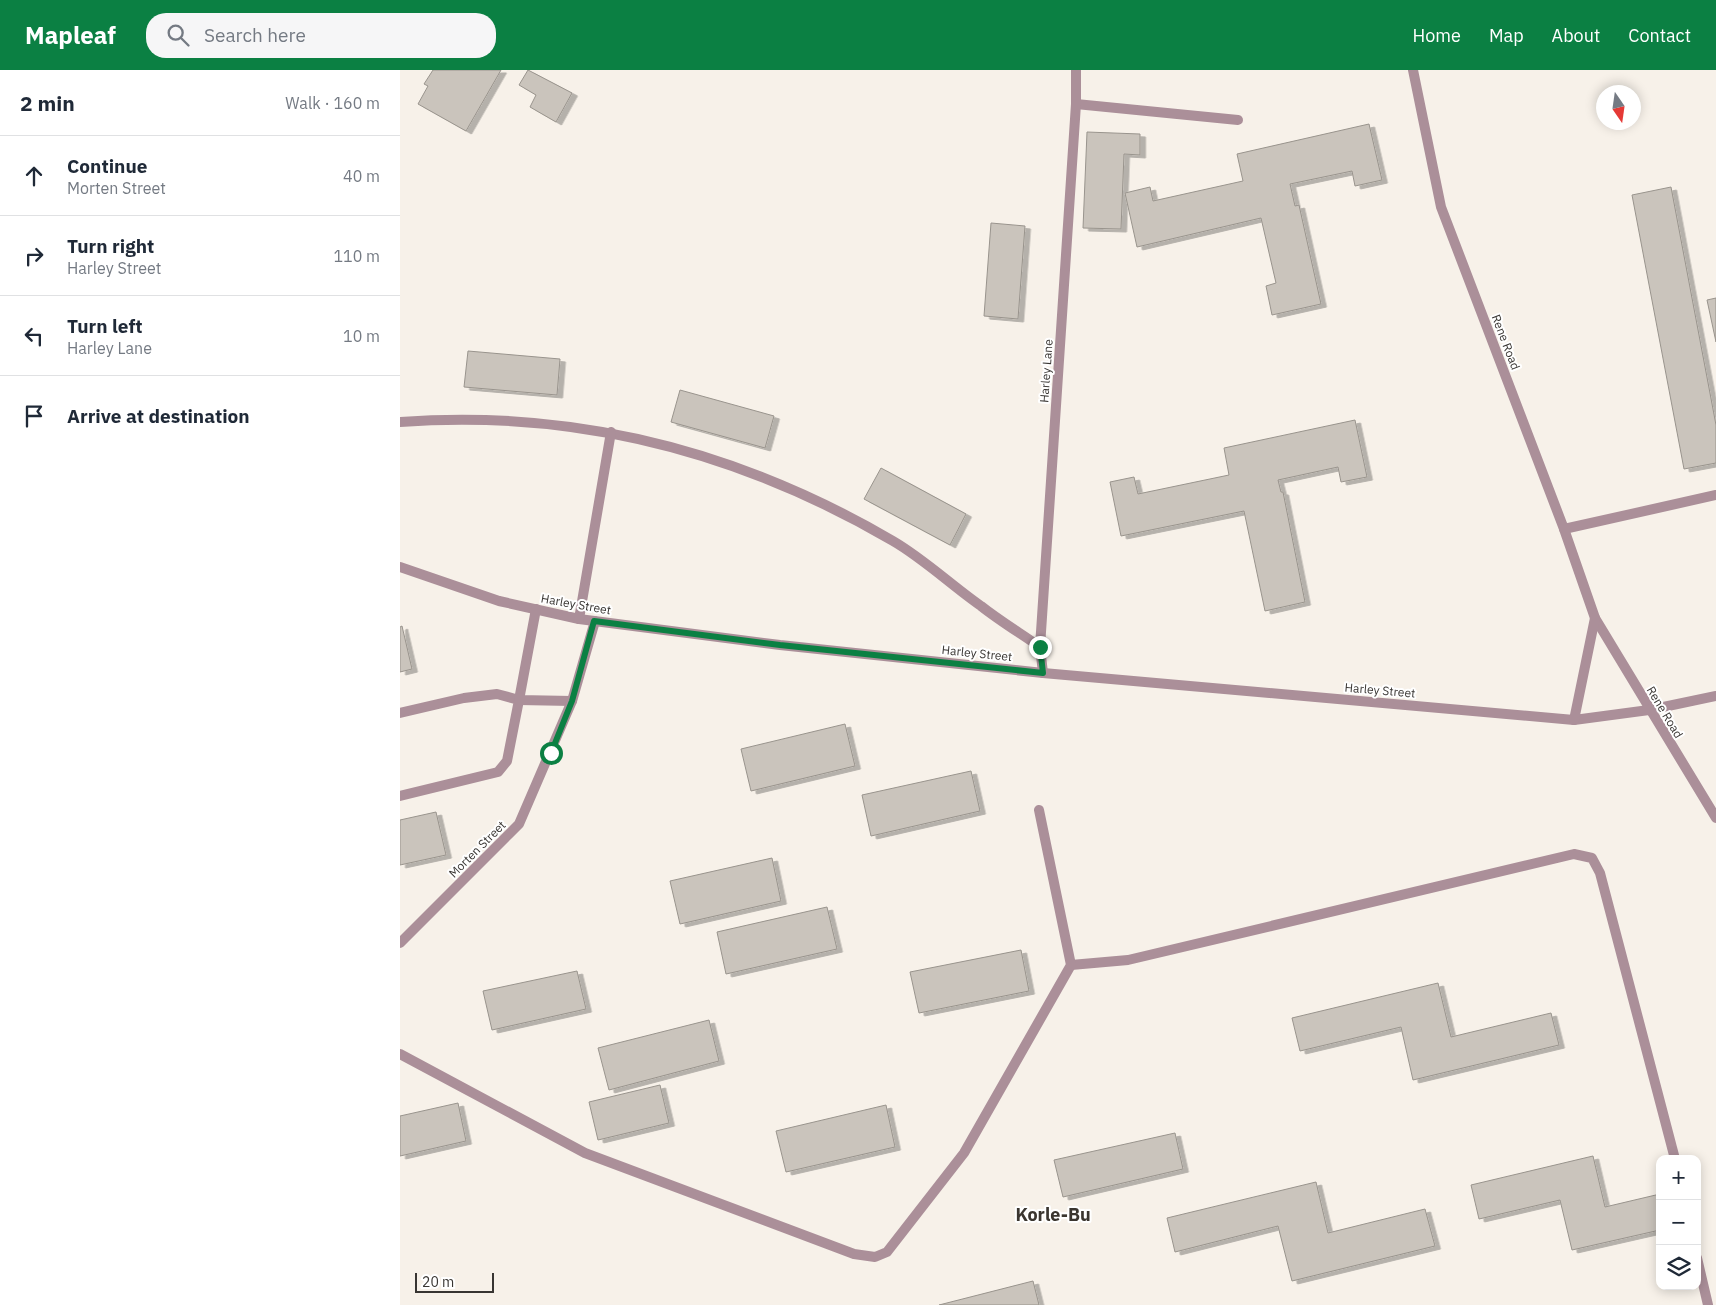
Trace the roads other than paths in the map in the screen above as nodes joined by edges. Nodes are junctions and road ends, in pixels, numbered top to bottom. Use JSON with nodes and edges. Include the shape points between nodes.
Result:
{"nodes":[{"id":1,"x":1076,"y":70,"type":"edge"},
{"id":2,"x":1413,"y":70,"type":"edge"},
{"id":3,"x":1076,"y":104,"type":"junction"},
{"id":4,"x":1238,"y":120,"type":"dead end"},
{"id":5,"x":400,"y":422,"type":"edge"},
{"id":6,"x":611,"y":432,"type":"junction"},
{"id":7,"x":1716,"y":495,"type":"edge"},
{"id":8,"x":1564,"y":528,"type":"junction"},
{"id":9,"x":400,"y":567,"type":"edge"},
{"id":10,"x":536,"y":609,"type":"junction"},
{"id":11,"x":1595,"y":618,"type":"junction"},
{"id":12,"x":579,"y":619,"type":"junction"},
{"id":13,"x":594,"y":621,"type":"junction"},
{"id":14,"x":1040,"y":647,"type":"junction"},
{"id":15,"x":1043,"y":673,"type":"junction"},
{"id":16,"x":1716,"y":696,"type":"edge"},
{"id":17,"x":519,"y":700,"type":"junction"},
{"id":18,"x":572,"y":701,"type":"junction"},
{"id":19,"x":1649,"y":710,"type":"junction"},
{"id":20,"x":400,"y":713,"type":"edge"},
{"id":21,"x":1574,"y":720,"type":"junction"},
{"id":22,"x":400,"y":796,"type":"edge"},
{"id":23,"x":1039,"y":810,"type":"dead end"},
{"id":24,"x":1716,"y":818,"type":"edge"},
{"id":25,"x":400,"y":944,"type":"edge"},
{"id":26,"x":1071,"y":965,"type":"junction"},
{"id":27,"x":400,"y":1054,"type":"edge"},
{"id":28,"x":1674,"y":1155,"type":"edge"},
{"id":29,"x":1701,"y":1275,"type":"edge"},
{"id":30,"x":1708,"y":1305,"type":"edge"}],
"edges":[{"from":1,"to":3,"type":"street","name":"Harley Lane"},
{"from":2,"to":8,"type":"street","name":"Rene Road","via":[[1441,207]]},
{"from":3,"to":4,"type":"street"},
{"from":3,"to":14,"type":"street","name":"Harley Lane"},
{"from":5,"to":6,"type":"street","via":[[439,419],[532,421]]},
{"from":6,"to":12,"type":"street"},
{"from":6,"to":14,"type":"street","via":[[690,452],[770,480],[831,508],[894,542]]},
{"from":7,"to":8,"type":"street"},
{"from":8,"to":11,"type":"street","name":"Rene Road"},
{"from":9,"to":10,"type":"street","name":"Harley Street","via":[[499,601]]},
{"from":10,"to":12,"type":"street","name":"Harley Street"},
{"from":10,"to":17,"type":"street"},
{"from":11,"to":19,"type":"street","name":"Rene Road"},
{"from":11,"to":21,"type":"street"},
{"from":12,"to":13,"type":"street","name":"Harley Street"},
{"from":13,"to":15,"type":"street","name":"Harley Street"},
{"from":13,"to":18,"type":"street","name":"Morten Street"},
{"from":14,"to":15,"type":"street","name":"Harley Lane"},
{"from":15,"to":21,"type":"street","name":"Harley Street"},
{"from":16,"to":19,"type":"street","name":"Harley Street"},
{"from":17,"to":18,"type":"street"},
{"from":17,"to":20,"type":"street","via":[[497,694]]},
{"from":17,"to":22,"type":"street","via":[[507,761],[498,772]]},
{"from":18,"to":25,"type":"street","name":"Morten Street","via":[[520,824]]},
{"from":19,"to":21,"type":"street","name":"Harley Street"},
{"from":19,"to":24,"type":"street","name":"Rene Road"},
{"from":23,"to":26,"type":"street"},
{"from":26,"to":27,"type":"street","via":[[964,1153],[887,1252],[875,1257],[854,1254],[585,1154]]},
{"from":26,"to":28,"type":"street","via":[[1128,960],[1574,854],[1592,858],[1603,883]]},
{"from":29,"to":30,"type":"street"}]}
